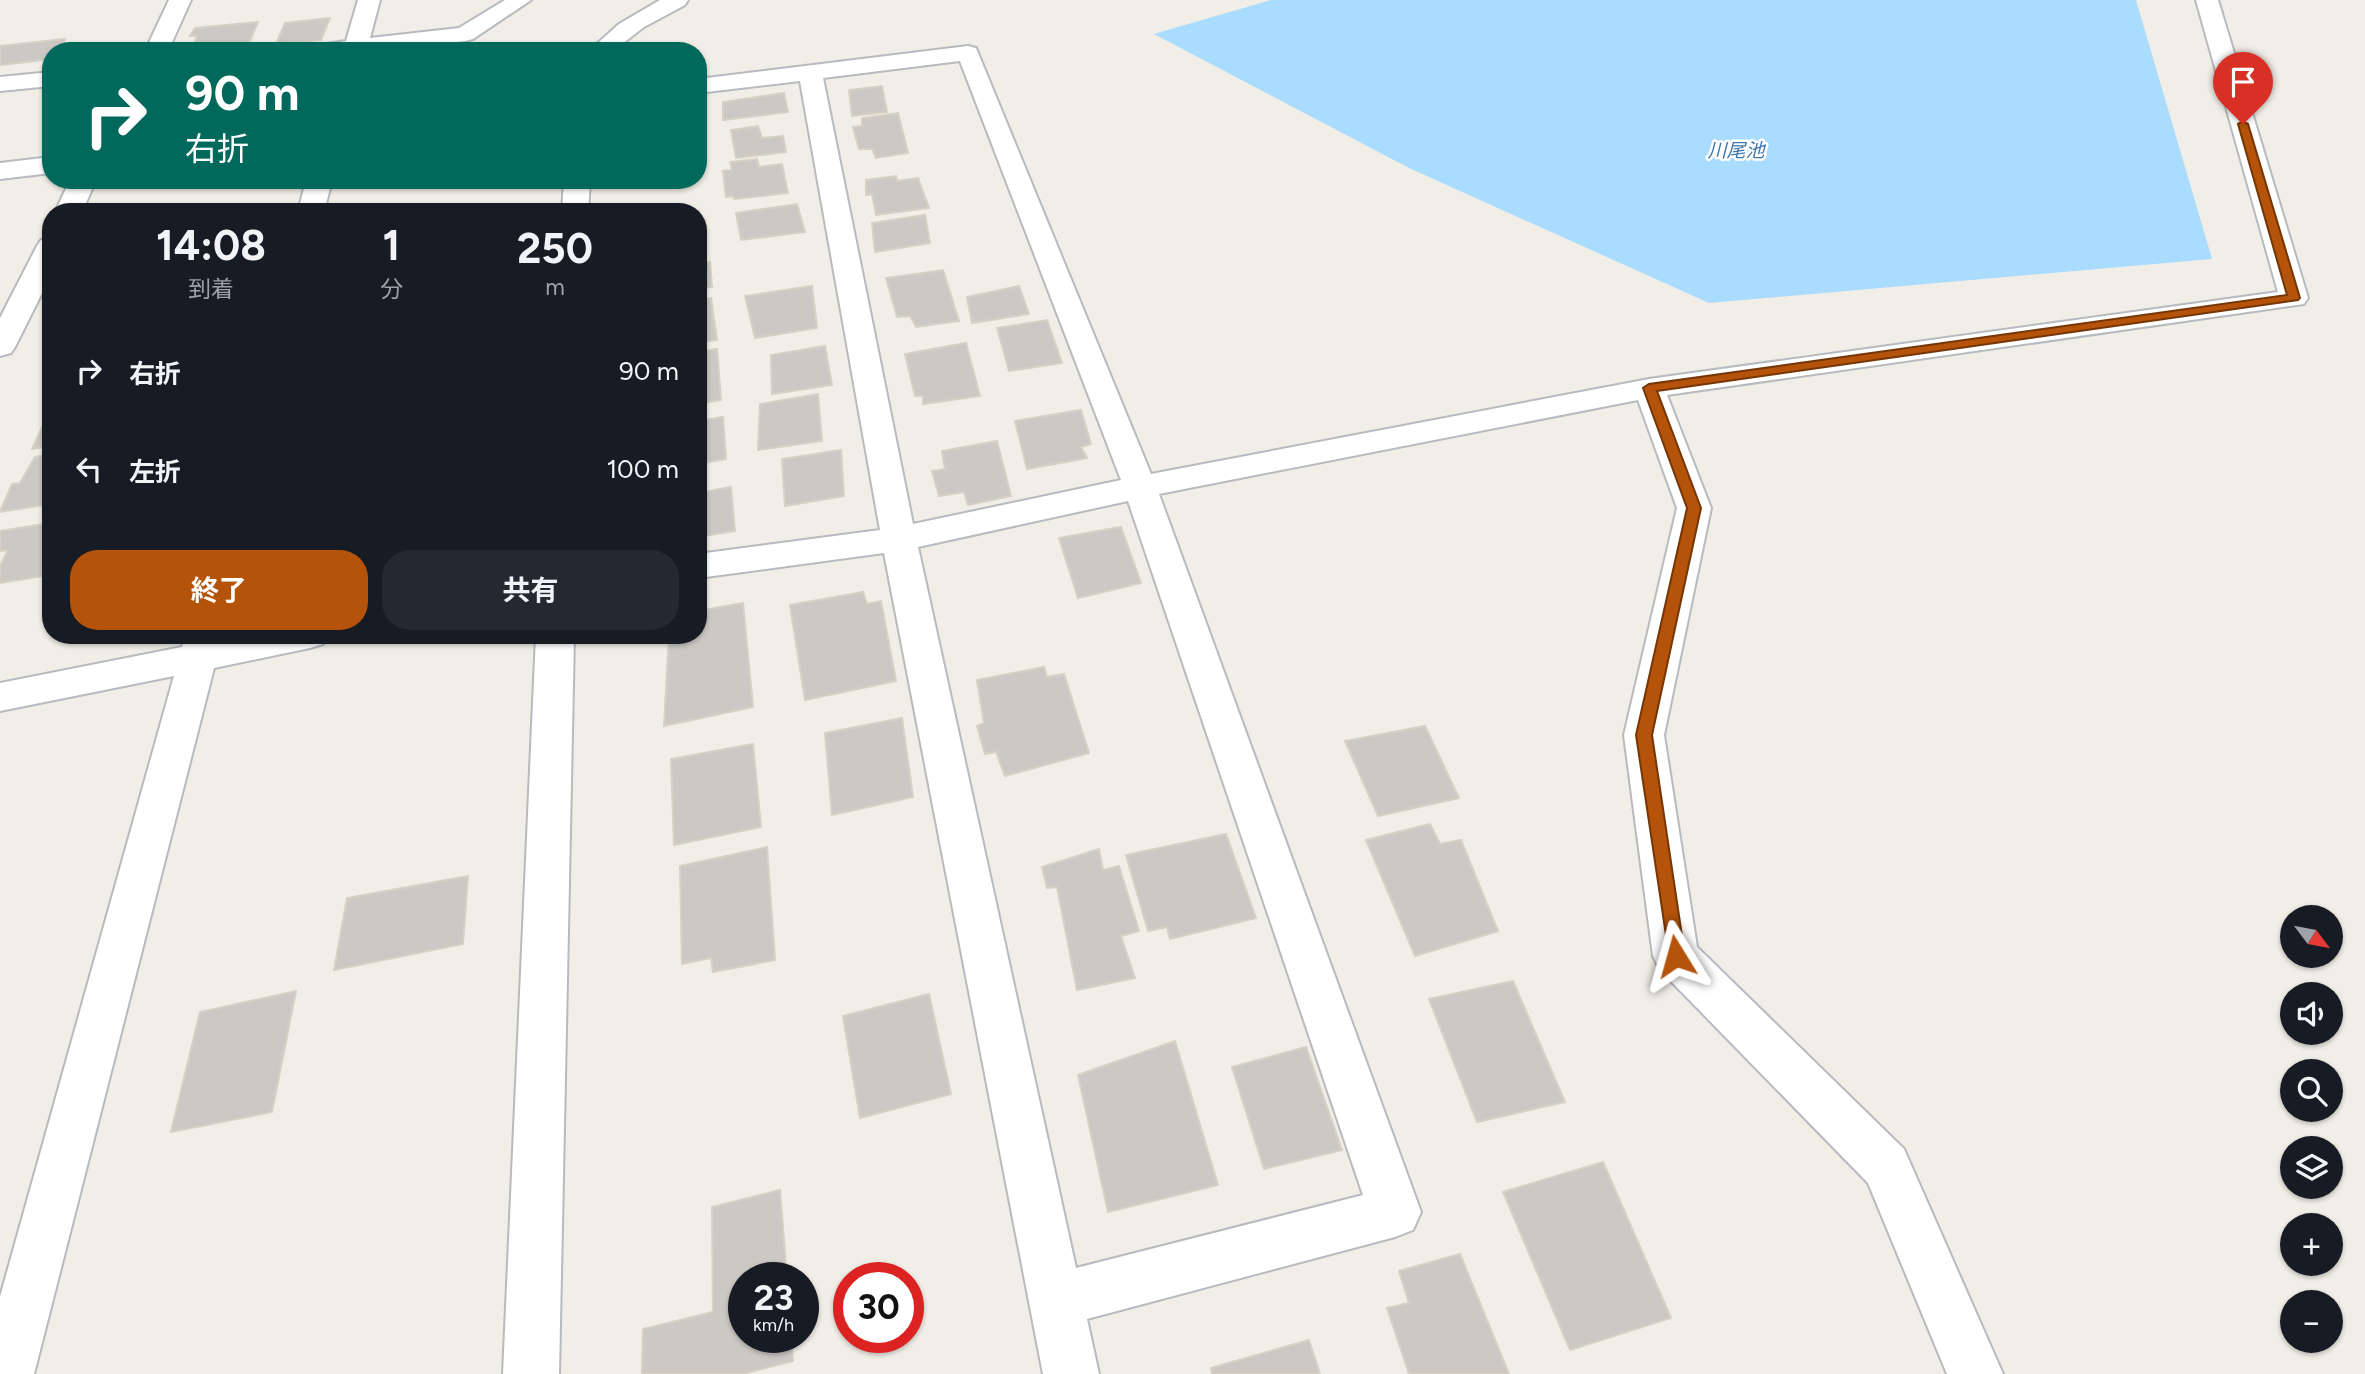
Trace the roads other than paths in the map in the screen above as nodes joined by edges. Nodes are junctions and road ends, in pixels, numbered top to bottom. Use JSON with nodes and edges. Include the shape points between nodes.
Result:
{"nodes":[{"id":1,"x":180,"y":0,"type":"edge"},
{"id":2,"x":369,"y":0,"type":"edge"},
{"id":3,"x":520,"y":0,"type":"edge"},
{"id":4,"x":677,"y":0,"type":"edge"},
{"id":5,"x":2207,"y":0,"type":"edge"},
{"id":6,"x":160,"y":42,"type":"edge"},
{"id":7,"x":357,"y":42,"type":"edge"},
{"id":8,"x":462,"y":42,"type":"edge"},
{"id":9,"x":608,"y":42,"type":"edge"},
{"id":10,"x":810,"y":73,"type":"junction"},
{"id":11,"x":42,"y":80,"type":"edge"},
{"id":12,"x":0,"y":84,"type":"edge"},
{"id":13,"x":707,"y":85,"type":"edge"},
{"id":14,"x":42,"y":166,"type":"edge"},
{"id":15,"x":0,"y":171,"type":"edge"},
{"id":16,"x":42,"y":264,"type":"edge"},
{"id":17,"x":0,"y":347,"type":"edge"},
{"id":18,"x":1649,"y":388,"type":"junction"},
{"id":19,"x":1140,"y":487,"type":"junction"},
{"id":20,"x":899,"y":539,"type":"junction"},
{"id":21,"x":707,"y":565,"type":"edge"},
{"id":22,"x":221,"y":644,"type":"edge"},
{"id":23,"x":555,"y":644,"type":"edge"},
{"id":24,"x":201,"y":646,"type":"edge"},
{"id":25,"x":0,"y":697,"type":"edge"},
{"id":26,"x":1056,"y":1300,"type":"junction"},
{"id":27,"x":6,"y":1374,"type":"edge"},
{"id":28,"x":531,"y":1374,"type":"edge"},
{"id":29,"x":1071,"y":1374,"type":"edge"},
{"id":30,"x":1975,"y":1374,"type":"edge"}],
"edges":[{"from":1,"to":6,"type":"street"},
{"from":2,"to":7,"type":"street"},
{"from":3,"to":8,"type":"street"},
{"from":4,"to":9,"type":"street"},
{"from":5,"to":18,"type":"street","via":[[2294,298]]},
{"from":10,"to":13,"type":"street"},
{"from":10,"to":19,"type":"street","via":[[968,53]]},
{"from":10,"to":20,"type":"street"},
{"from":11,"to":12,"type":"street"},
{"from":14,"to":15,"type":"street"},
{"from":16,"to":17,"type":"street"},
{"from":18,"to":19,"type":"street"},
{"from":18,"to":30,"type":"street","via":[[1694,508],[1644,735],[1676,956],[1886,1166]]},
{"from":19,"to":20,"type":"street"},
{"from":19,"to":26,"type":"street","via":[[1395,1212]]},
{"from":20,"to":21,"type":"street"},
{"from":20,"to":26,"type":"street"},
{"from":22,"to":24,"type":"street"},
{"from":23,"to":28,"type":"street"},
{"from":24,"to":25,"type":"street"},
{"from":24,"to":27,"type":"street"},
{"from":26,"to":29,"type":"street"}]}
